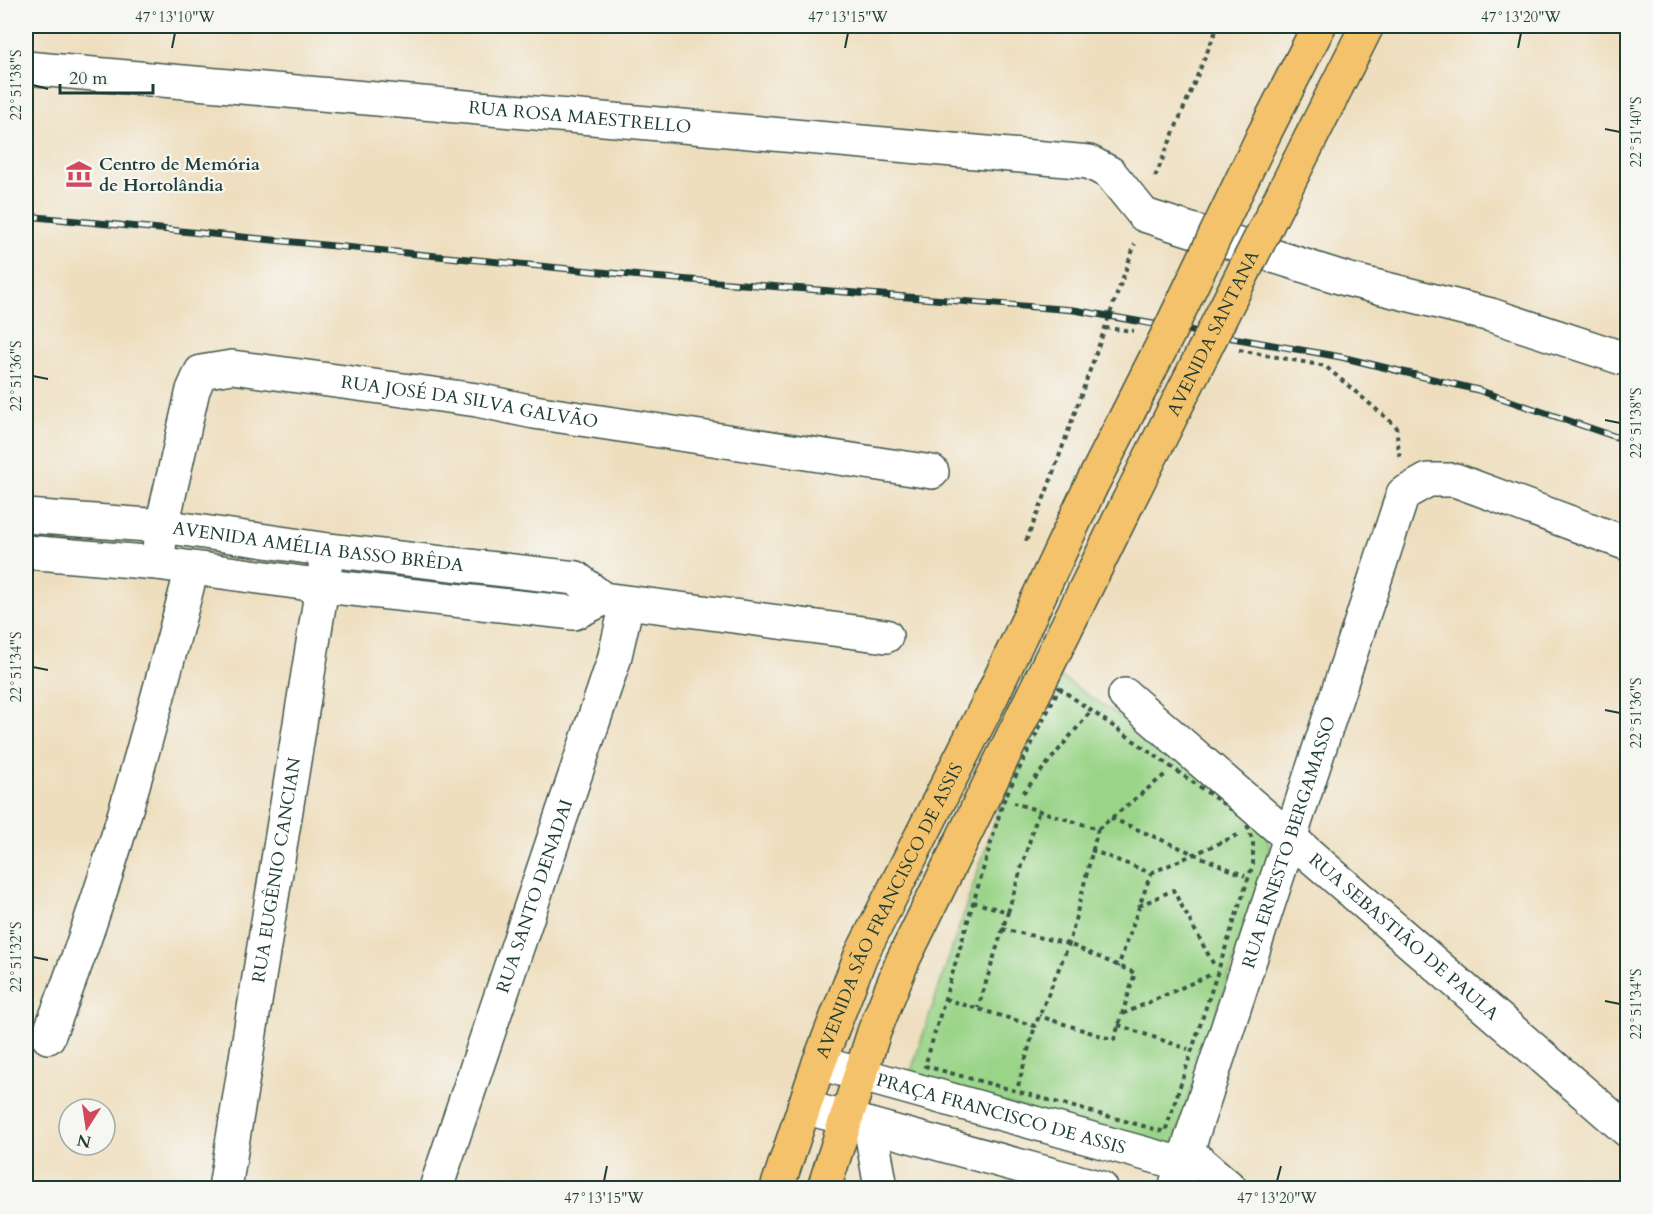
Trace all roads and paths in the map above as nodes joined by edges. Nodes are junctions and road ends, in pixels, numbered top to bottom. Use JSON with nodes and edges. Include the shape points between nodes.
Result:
{"nodes":[{"id":1,"x":1218,"y":26,"type":"edge"},
{"id":2,"x":1319,"y":26,"type":"edge"},
{"id":3,"x":1367,"y":26,"type":"edge"},
{"id":4,"x":26,"y":68,"type":"edge"},
{"id":5,"x":1135,"y":202,"type":"junction"},
{"id":6,"x":1105,"y":328,"type":"junction"},
{"id":7,"x":1145,"y":333,"type":"dead end"},
{"id":8,"x":1233,"y":349,"type":"dead end"},
{"id":9,"x":1628,"y":360,"type":"edge"},
{"id":10,"x":932,"y":472,"type":"dead end"},
{"id":11,"x":1403,"y":494,"type":"junction"},
{"id":12,"x":26,"y":516,"type":"edge"},
{"id":13,"x":162,"y":526,"type":"junction"},
{"id":14,"x":1628,"y":544,"type":"edge"},
{"id":15,"x":1025,"y":545,"type":"dead end"},
{"id":16,"x":328,"y":550,"type":"junction"},
{"id":17,"x":26,"y":552,"type":"edge"},
{"id":18,"x":158,"y":563,"type":"junction"},
{"id":19,"x":192,"y":569,"type":"junction"},
{"id":20,"x":324,"y":586,"type":"junction"},
{"id":21,"x":615,"y":601,"type":"junction"},
{"id":22,"x":886,"y":636,"type":"dead end"},
{"id":23,"x":1059,"y":642,"type":"joint"},
{"id":24,"x":1125,"y":695,"type":"dead end"},
{"id":25,"x":1091,"y":711,"type":"junction"},
{"id":26,"x":1173,"y":769,"type":"junction"},
{"id":27,"x":1004,"y":802,"type":"junction"},
{"id":28,"x":1015,"y":803,"type":"junction"},
{"id":29,"x":1039,"y":810,"type":"junction"},
{"id":30,"x":1111,"y":818,"type":"junction"},
{"id":31,"x":1098,"y":829,"type":"junction"},
{"id":32,"x":1249,"y":830,"type":"junction"},
{"id":33,"x":1289,"y":838,"type":"junction"},
{"id":34,"x":1091,"y":850,"type":"junction"},
{"id":35,"x":1193,"y":854,"type":"junction"},
{"id":36,"x":1151,"y":873,"type":"junction"},
{"id":37,"x":1248,"y":878,"type":"junction"},
{"id":38,"x":938,"y":890,"type":"junction"},
{"id":39,"x":974,"y":902,"type":"junction"},
{"id":40,"x":1139,"y":906,"type":"junction"},
{"id":41,"x":1008,"y":912,"type":"junction"},
{"id":42,"x":1002,"y":929,"type":"junction"},
{"id":43,"x":1069,"y":944,"type":"junction"},
{"id":44,"x":1118,"y":967,"type":"junction"},
{"id":45,"x":1217,"y":971,"type":"junction"},
{"id":46,"x":945,"y":999,"type":"junction"},
{"id":47,"x":978,"y":1008,"type":"junction"},
{"id":48,"x":1122,"y":1014,"type":"junction"},
{"id":49,"x":1039,"y":1016,"type":"junction"},
{"id":50,"x":1118,"y":1025,"type":"junction"},
{"id":51,"x":1035,"y":1026,"type":"junction"},
{"id":52,"x":48,"y":1037,"type":"dead end"},
{"id":53,"x":1191,"y":1050,"type":"junction"},
{"id":54,"x":819,"y":1063,"type":"junction"},
{"id":55,"x":861,"y":1074,"type":"junction"},
{"id":56,"x":1017,"y":1090,"type":"junction"},
{"id":57,"x":804,"y":1107,"type":"junction"},
{"id":58,"x":858,"y":1122,"type":"junction"},
{"id":59,"x":1628,"y":1131,"type":"edge"},
{"id":60,"x":1181,"y":1168,"type":"edge"},
{"id":61,"x":1028,"y":1169,"type":"junction"},
{"id":62,"x":225,"y":1188,"type":"edge"},
{"id":63,"x":436,"y":1188,"type":"edge"},
{"id":64,"x":777,"y":1188,"type":"edge"},
{"id":65,"x":824,"y":1188,"type":"edge"},
{"id":66,"x":881,"y":1188,"type":"edge"},
{"id":67,"x":998,"y":1188,"type":"edge"},
{"id":68,"x":1101,"y":1188,"type":"edge"},
{"id":69,"x":1230,"y":1188,"type":"edge"}],
"edges":[{"from":1,"to":5,"type":"path","via":[[1149,192]]},
{"from":2,"to":54,"type":"main road","name":"AVENIDA SÃO FRANCISCO DE ASSIS","bridge":true,"via":[[861,955]]},
{"from":3,"to":23,"type":"main road","name":"AVENIDA SANTANA","bridge":true},
{"from":4,"to":5,"type":"street","name":"RUA ROSA MAESTRELLO","via":[[1089,162],[1110,173]]},
{"from":5,"to":6,"type":"path"},
{"from":5,"to":9,"type":"street","via":[[1346,279],[1491,315]]},
{"from":6,"to":7,"type":"path"},
{"from":6,"to":15,"type":"path"},
{"from":8,"to":11,"type":"path","via":[[1325,366],[1396,426]]},
{"from":10,"to":13,"type":"street","name":"RUA JOSÉ DA SILVA GALVÃO","via":[[477,400],[216,367],[201,372],[193,390]]},
{"from":11,"to":14,"type":"street","via":[[1428,480],[1455,480]]},
{"from":11,"to":33,"type":"street","name":"RUA ERNESTO BERGAMASSO"},
{"from":12,"to":13,"type":"street","name":"AVENIDA AMÉLIA BASSO BRÊDA"},
{"from":13,"to":16,"type":"street","name":"AVENIDA AMÉLIA BASSO BRÊDA"},
{"from":13,"to":18,"type":"street","name":"RUA JOSÉ DA SILVA GALVÃO"},
{"from":16,"to":20,"type":"street","name":"RUA EUGÊNIO CANCIAN"},
{"from":16,"to":21,"type":"street","name":"AVENIDA AMÉLIA BASSO BRÊDA","via":[[576,578]]},
{"from":17,"to":18,"type":"street","name":"AVENIDA AMÉLIA BASSO BRÊDA"},
{"from":18,"to":19,"type":"street","name":"AVENIDA AMÉLIA BASSO BRÊDA"},
{"from":19,"to":20,"type":"street","name":"AVENIDA AMÉLIA BASSO BRÊDA"},
{"from":19,"to":52,"type":"street","via":[[139,771],[72,978]]},
{"from":20,"to":21,"type":"street","name":"AVENIDA AMÉLIA BASSO BRÊDA","via":[[574,613]]},
{"from":20,"to":62,"type":"street","name":"RUA EUGÊNIO CANCIAN"},
{"from":21,"to":22,"type":"street"},
{"from":21,"to":63,"type":"street","name":"RUA SANTO DENADAI","via":[[614,660]]},
{"from":23,"to":38,"type":"main road","name":"AVENIDA SÃO FRANCISCO DE ASSIS"},
{"from":24,"to":33,"type":"street","name":"RUA SEBASTIÃO DE PAULA"},
{"from":25,"to":26,"type":"path"},
{"from":25,"to":27,"type":"path","via":[[1059,688]]},
{"from":25,"to":28,"type":"path"},
{"from":26,"to":30,"type":"path"},
{"from":26,"to":32,"type":"path","via":[[1245,819]]},
{"from":27,"to":28,"type":"path"},
{"from":27,"to":39,"type":"path"},
{"from":28,"to":29,"type":"path"},
{"from":29,"to":31,"type":"path"},
{"from":29,"to":41,"type":"path"},
{"from":30,"to":31,"type":"path"},
{"from":30,"to":35,"type":"path"},
{"from":31,"to":34,"type":"path"},
{"from":32,"to":35,"type":"path"},
{"from":32,"to":37,"type":"path","via":[[1254,842]]},
{"from":33,"to":59,"type":"street","name":"RUA SEBASTIÃO DE PAULA"},
{"from":33,"to":60,"type":"street","name":"RUA ERNESTO BERGAMASSO"},
{"from":34,"to":36,"type":"path"},
{"from":34,"to":43,"type":"path"},
{"from":35,"to":36,"type":"path"},
{"from":35,"to":37,"type":"path"},
{"from":36,"to":40,"type":"path"},
{"from":37,"to":45,"type":"path"},
{"from":38,"to":39,"type":"path"},
{"from":38,"to":55,"type":"main road","name":"AVENIDA SÃO FRANCISCO DE ASSIS","via":[[885,1001]]},
{"from":39,"to":41,"type":"path"},
{"from":39,"to":46,"type":"path"},
{"from":40,"to":44,"type":"path"},
{"from":40,"to":45,"type":"path","via":[[1173,891]]},
{"from":41,"to":42,"type":"path"},
{"from":42,"to":43,"type":"path"},
{"from":42,"to":47,"type":"path"},
{"from":43,"to":44,"type":"path"},
{"from":43,"to":49,"type":"path"},
{"from":44,"to":48,"type":"path","via":[[1135,973]]},
{"from":45,"to":48,"type":"path"},
{"from":45,"to":53,"type":"path"},
{"from":46,"to":47,"type":"path"},
{"from":46,"to":56,"type":"path","via":[[926,1066]]},
{"from":47,"to":51,"type":"path"},
{"from":48,"to":50,"type":"path"},
{"from":49,"to":50,"type":"path","via":[[1114,1040]]},
{"from":49,"to":51,"type":"path"},
{"from":50,"to":53,"type":"path"},
{"from":51,"to":56,"type":"path"},
{"from":53,"to":56,"type":"path","via":[[1165,1132]]},
{"from":54,"to":55,"type":"street","name":"PRAÇA FRANCISCO DE ASSIS"},
{"from":54,"to":57,"type":"main road","name":"AVENIDA SÃO FRANCISCO DE ASSIS"},
{"from":55,"to":58,"type":"main road","name":"AVENIDA SÃO FRANCISCO DE ASSIS"},
{"from":55,"to":60,"type":"street","name":"PRAÇA FRANCISCO DE ASSIS"},
{"from":57,"to":58,"type":"street"},
{"from":57,"to":64,"type":"main road","name":"AVENIDA SÃO FRANCISCO DE ASSIS"},
{"from":58,"to":61,"type":"street"},
{"from":58,"to":65,"type":"main road","name":"AVENIDA SÃO FRANCISCO DE ASSIS"},
{"from":58,"to":66,"type":"street"},
{"from":60,"to":69,"type":"street"},
{"from":61,"to":67,"type":"street"},
{"from":61,"to":68,"type":"street"}]}
